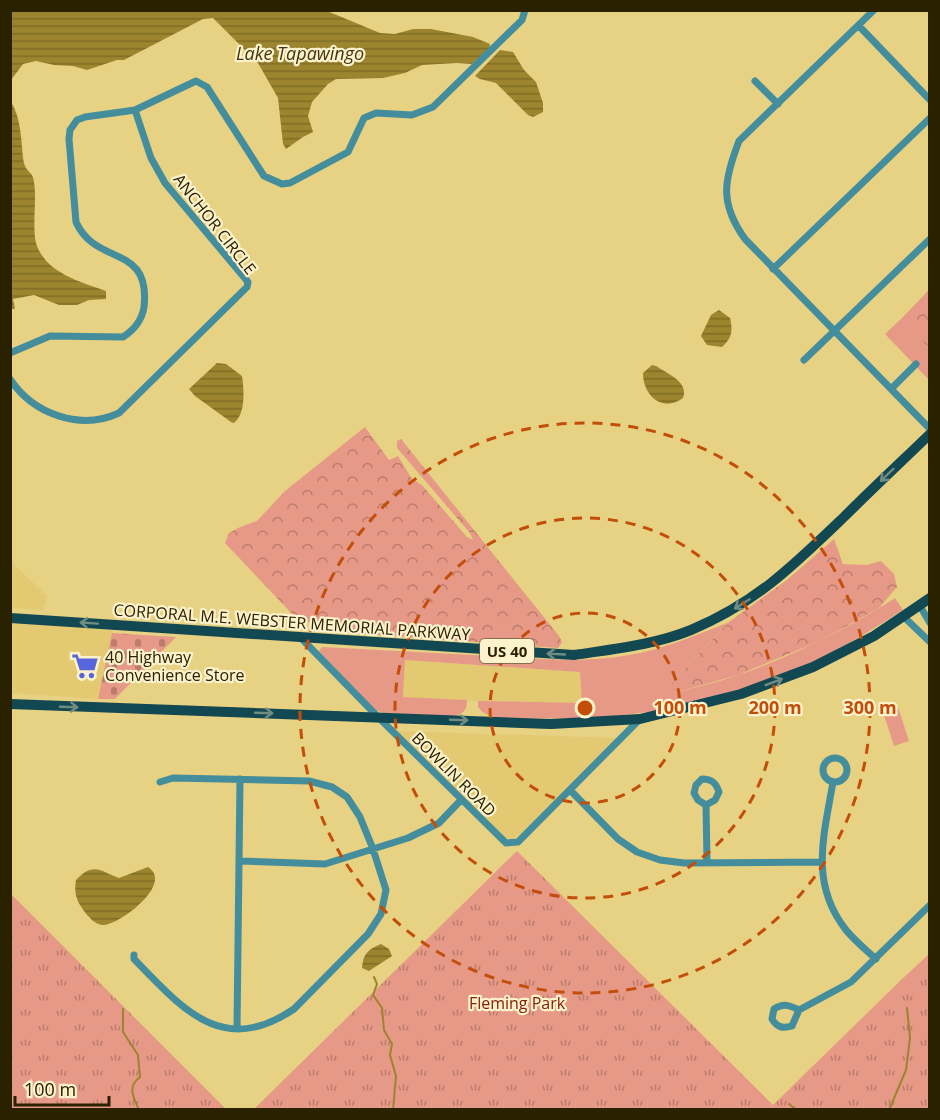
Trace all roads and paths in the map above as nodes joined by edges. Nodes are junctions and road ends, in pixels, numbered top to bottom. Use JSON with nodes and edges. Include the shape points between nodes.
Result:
{"nodes":[{"id":1,"x":874,"y":10,"type":"edge"},
{"id":2,"x":524,"y":11,"type":"edge"},
{"id":3,"x":859,"y":26,"type":"junction"},
{"id":4,"x":755,"y":81,"type":"dead end"},
{"id":5,"x":930,"y":100,"type":"edge"},
{"id":6,"x":778,"y":104,"type":"junction"},
{"id":7,"x":135,"y":110,"type":"junction"},
{"id":8,"x":930,"y":118,"type":"edge"},
{"id":9,"x":930,"y":239,"type":"edge"},
{"id":10,"x":773,"y":269,"type":"junction"},
{"id":11,"x":834,"y":331,"type":"junction"},
{"id":12,"x":10,"y":354,"type":"edge"},
{"id":13,"x":804,"y":360,"type":"dead end"},
{"id":14,"x":916,"y":364,"type":"dead end"},
{"id":15,"x":10,"y":379,"type":"edge"},
{"id":16,"x":891,"y":389,"type":"junction"},
{"id":17,"x":930,"y":429,"type":"edge"},
{"id":18,"x":930,"y":434,"type":"edge"},
{"id":19,"x":930,"y":598,"type":"edge"},
{"id":20,"x":920,"y":606,"type":"junction"},
{"id":21,"x":904,"y":617,"type":"junction"},
{"id":22,"x":10,"y":618,"type":"edge"},
{"id":23,"x":930,"y":623,"type":"edge"},
{"id":24,"x":302,"y":638,"type":"junction"},
{"id":25,"x":930,"y":642,"type":"edge"},
{"id":26,"x":10,"y":704,"type":"edge"},
{"id":27,"x":378,"y":717,"type":"junction"},
{"id":28,"x":640,"y":719,"type":"junction"},
{"id":29,"x":240,"y":779,"type":"junction"},
{"id":30,"x":160,"y":782,"type":"dead end"},
{"id":31,"x":832,"y":782,"type":"dead end"},
{"id":32,"x":571,"y":791,"type":"junction"},
{"id":33,"x":461,"y":800,"type":"junction"},
{"id":34,"x":706,"y":805,"type":"dead end"},
{"id":35,"x":373,"y":849,"type":"junction"},
{"id":36,"x":239,"y":861,"type":"junction"},
{"id":37,"x":707,"y":862,"type":"junction"},
{"id":38,"x":821,"y":862,"type":"junction"},
{"id":39,"x":930,"y":905,"type":"edge"},
{"id":40,"x":134,"y":955,"type":"dead end"},
{"id":41,"x":876,"y":959,"type":"junction"},
{"id":42,"x":799,"y":1010,"type":"dead end"},
{"id":43,"x":237,"y":1028,"type":"junction"}],
"edges":[{"from":1,"to":3,"type":"street"},
{"from":2,"to":7,"type":"street","via":[[522,20],[433,107],[412,115],[368,115],[348,152],[290,183],[282,184],[264,176],[202,83],[186,84]]},
{"from":3,"to":5,"type":"street"},
{"from":3,"to":6,"type":"street"},
{"from":4,"to":6,"type":"street"},
{"from":6,"to":10,"type":"street","via":[[740,141],[725,189],[732,218],[745,239]]},
{"from":7,"to":12,"type":"street","via":[[77,120],[69,139],[76,222],[81,234],[94,245],[139,271],[145,293],[139,322],[123,337],[50,336]]},
{"from":7,"to":15,"type":"street","name":"ANCHOR CIRCLE","via":[[151,158],[170,190],[248,282],[247,287],[119,413],[99,421],[57,417],[28,400]]},
{"from":8,"to":10,"type":"street"},
{"from":9,"to":11,"type":"street"},
{"from":10,"to":11,"type":"street"},
{"from":11,"to":13,"type":"street"},
{"from":11,"to":16,"type":"street"},
{"from":14,"to":16,"type":"street"},
{"from":16,"to":17,"type":"street"},
{"from":18,"to":24,"type":"main road","name":"CORPORAL M.E. WEBSTER MEMORIAL PARKWAY","number":"US 40","one_way":true,"via":[[762,592],[688,631],[574,655]]},
{"from":19,"to":20,"type":"main road"},
{"from":20,"to":21,"type":"main road"},
{"from":20,"to":23,"type":"street"},
{"from":21,"to":25,"type":"street"},
{"from":28,"to":21,"type":"main road","one_way":true,"via":[[690,708],[813,667]]},
{"from":24,"to":22,"type":"main road","name":"CORPORAL M.E. WEBSTER MEMORIAL PARKWAY","number":"US 40","one_way":true},
{"from":24,"to":27,"type":"street","name":"BOWLIN ROAD"},
{"from":26,"to":27,"type":"main road","one_way":true},
{"from":27,"to":28,"type":"main road","one_way":true,"via":[[550,724]]},
{"from":27,"to":33,"type":"street","name":"BOWLIN ROAD"},
{"from":28,"to":32,"type":"street"},
{"from":29,"to":30,"type":"street","via":[[173,778]]},
{"from":29,"to":35,"type":"street","via":[[309,781],[332,787],[347,797]]},
{"from":29,"to":36,"type":"street"},
{"from":31,"to":38,"type":"street"},
{"from":32,"to":33,"type":"street","name":"BOWLIN ROAD","via":[[513,844],[501,840]]},
{"from":32,"to":37,"type":"street","via":[[610,832],[637,852],[669,862]]},
{"from":33,"to":35,"type":"street","via":[[439,823]]},
{"from":34,"to":37,"type":"street"},
{"from":35,"to":36,"type":"street","via":[[325,864]]},
{"from":35,"to":43,"type":"street","via":[[386,890],[381,914],[368,934],[294,1009],[254,1027]]},
{"from":36,"to":43,"type":"street"},
{"from":37,"to":38,"type":"street"},
{"from":38,"to":41,"type":"street","via":[[831,905],[855,939]]},
{"from":39,"to":41,"type":"street"},
{"from":40,"to":43,"type":"street","via":[[178,1004],[203,1021]]},
{"from":41,"to":42,"type":"street","via":[[851,982]]}]}
